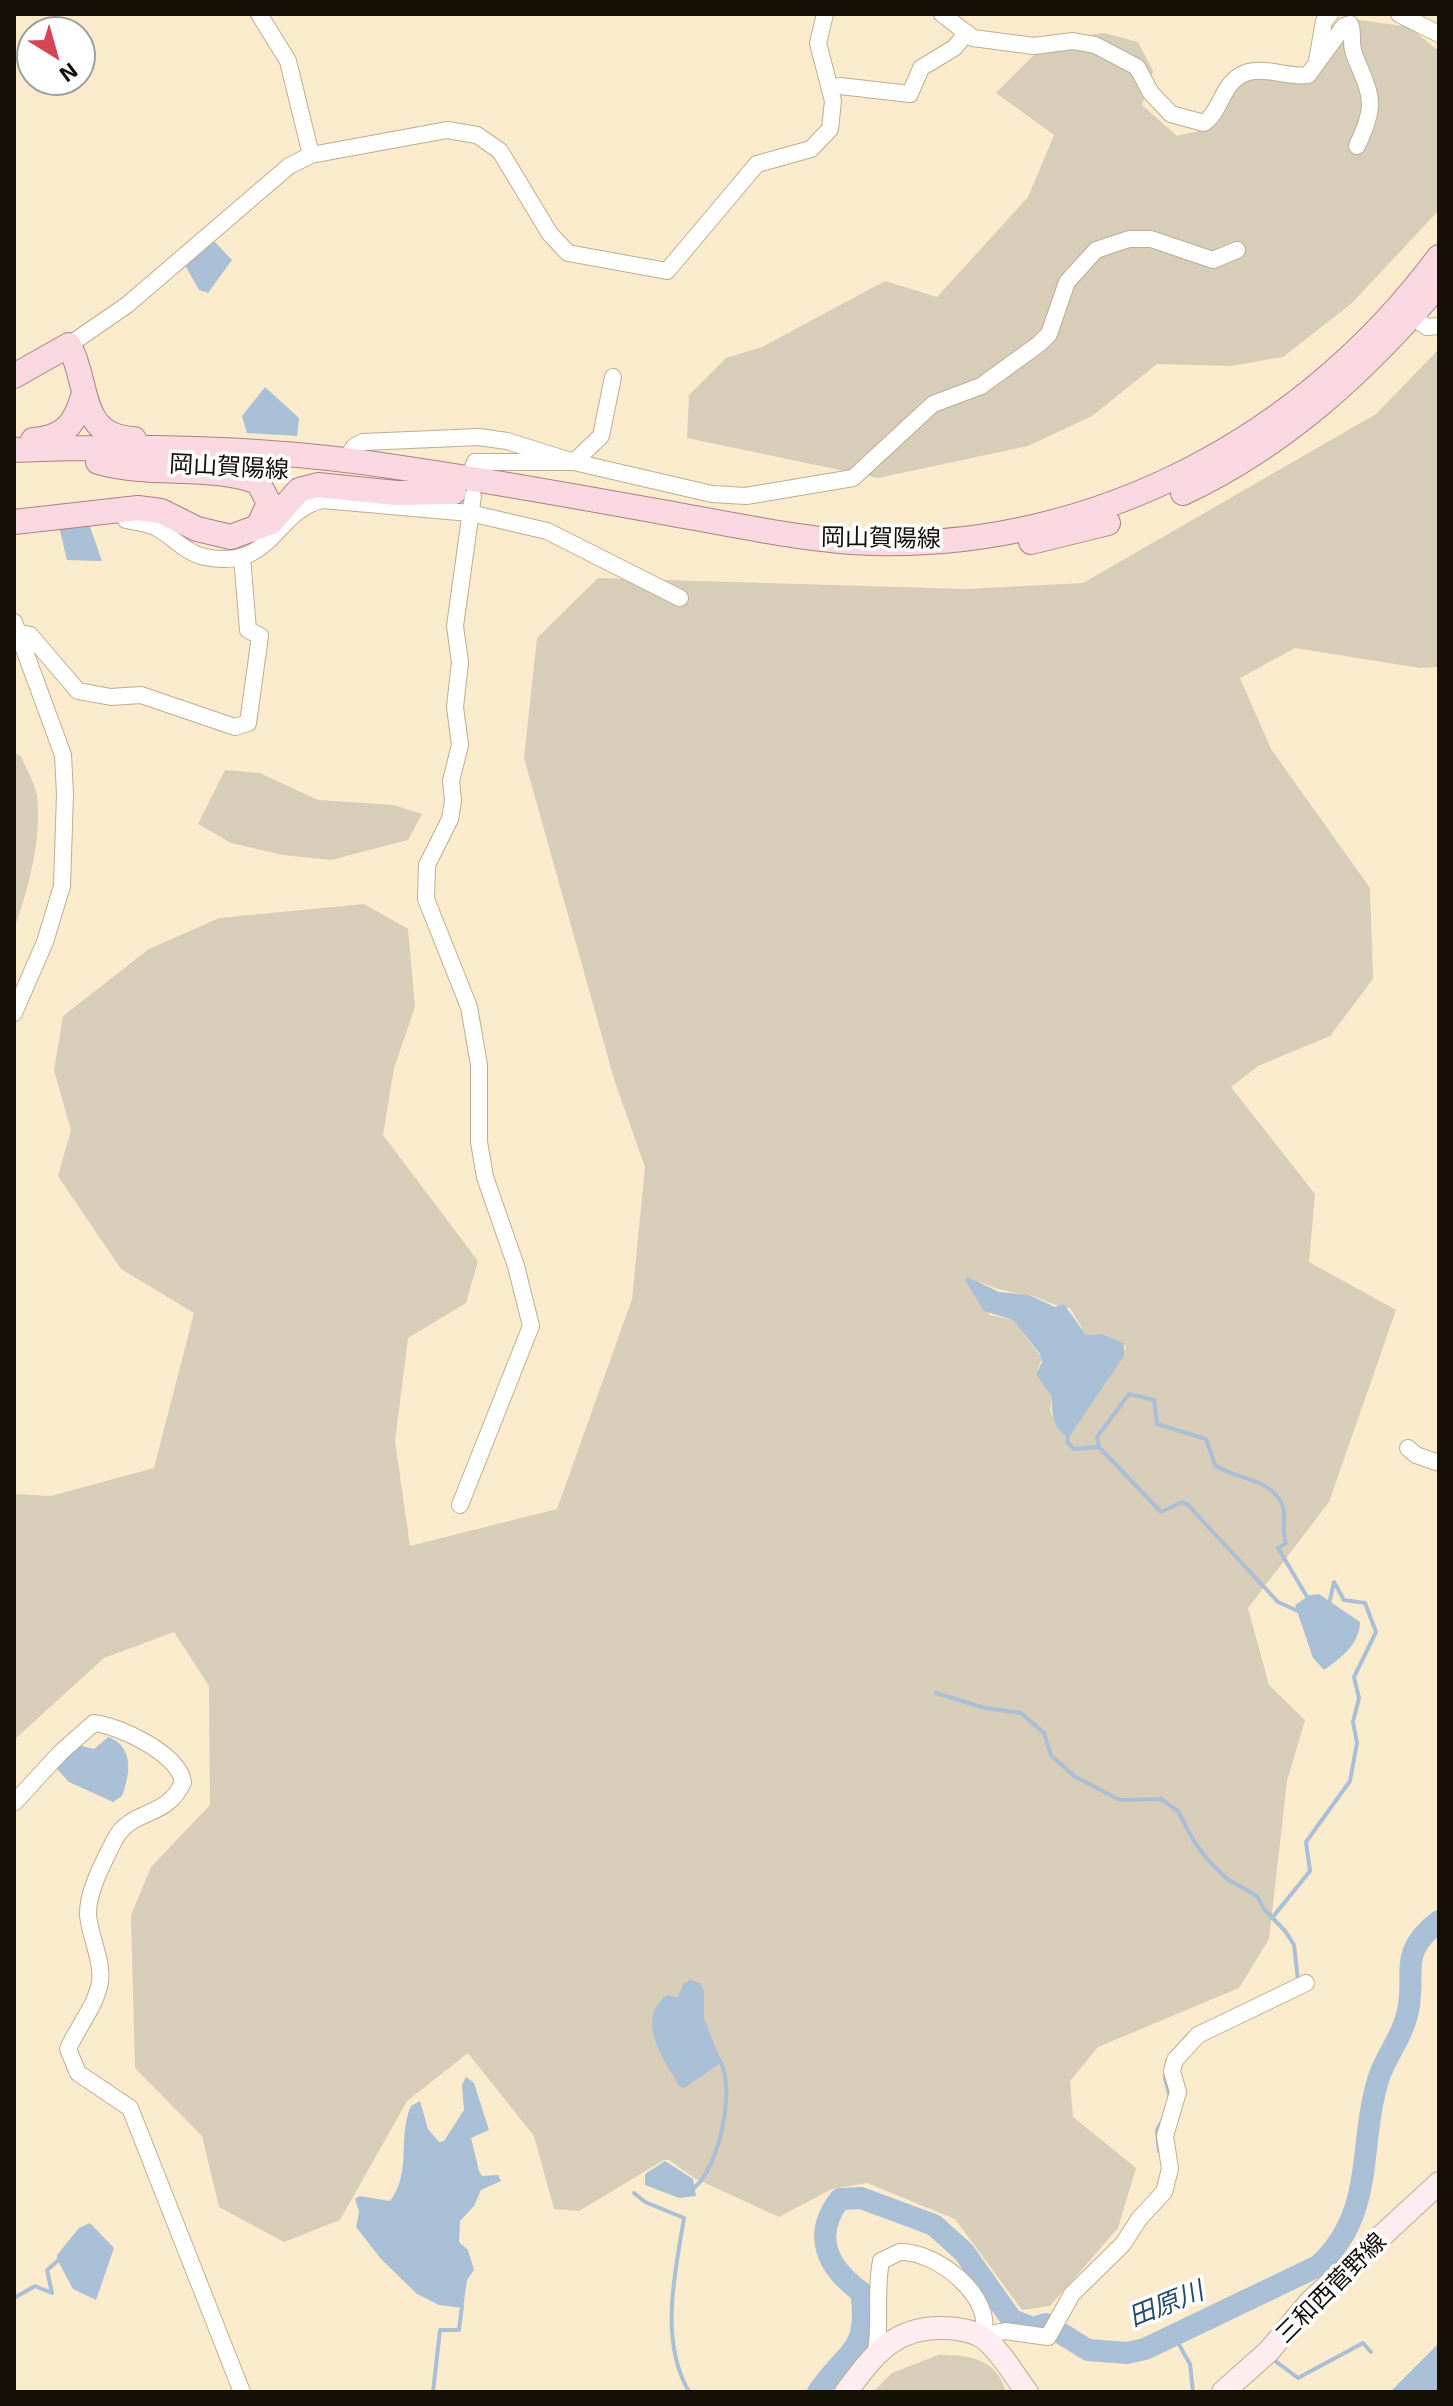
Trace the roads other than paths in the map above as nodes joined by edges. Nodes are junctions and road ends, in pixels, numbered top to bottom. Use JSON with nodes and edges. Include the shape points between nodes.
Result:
{"nodes":[{"id":1,"x":259,"y":14,"type":"edge"},
{"id":2,"x":825,"y":14,"type":"edge"},
{"id":3,"x":942,"y":14,"type":"edge"},
{"id":4,"x":1330,"y":14,"type":"edge"},
{"id":5,"x":1399,"y":14,"type":"edge"},
{"id":6,"x":967,"y":33,"type":"junction"},
{"id":7,"x":1439,"y":34,"type":"edge"},
{"id":8,"x":1318,"y":63,"type":"junction"},
{"id":9,"x":830,"y":89,"type":"junction"},
{"id":10,"x":1357,"y":146,"type":"dead end"},
{"id":11,"x":311,"y":155,"type":"junction"},
{"id":12,"x":1237,"y":250,"type":"dead end"},
{"id":13,"x":1439,"y":257,"type":"edge"},
{"id":14,"x":1439,"y":284,"type":"edge"},
{"id":15,"x":1412,"y":317,"type":"junction"},
{"id":16,"x":1439,"y":326,"type":"edge"},
{"id":17,"x":69,"y":345,"type":"junction"},
{"id":18,"x":14,"y":376,"type":"edge"},
{"id":19,"x":613,"y":377,"type":"dead end"},
{"id":20,"x":84,"y":393,"type":"junction"},
{"id":21,"x":14,"y":441,"type":"edge"},
{"id":22,"x":14,"y":450,"type":"edge"},
{"id":23,"x":236,"y":450,"type":"junction"},
{"id":24,"x":345,"y":460,"type":"junction"},
{"id":25,"x":98,"y":462,"type":"junction"},
{"id":26,"x":574,"y":462,"type":"junction"},
{"id":27,"x":14,"y":466,"type":"edge"},
{"id":28,"x":467,"y":495,"type":"junction"},
{"id":29,"x":121,"y":509,"type":"junction"},
{"id":30,"x":14,"y":522,"type":"edge"},
{"id":31,"x":258,"y":527,"type":"junction"},
{"id":32,"x":242,"y":557,"type":"junction"},
{"id":33,"x":680,"y":598,"type":"dead end"},
{"id":34,"x":16,"y":628,"type":"edge"},
{"id":35,"x":14,"y":1013,"type":"edge"},
{"id":36,"x":1408,"y":1448,"type":"dead end"},
{"id":37,"x":1439,"y":1463,"type":"edge"},
{"id":38,"x":460,"y":1505,"type":"dead end"},
{"id":39,"x":14,"y":1803,"type":"edge"},
{"id":40,"x":1306,"y":1983,"type":"dead end"},
{"id":41,"x":1439,"y":2183,"type":"edge"},
{"id":42,"x":982,"y":2336,"type":"junction"},
{"id":43,"x":876,"y":2352,"type":"junction"},
{"id":44,"x":242,"y":2392,"type":"edge"},
{"id":45,"x":846,"y":2392,"type":"edge"},
{"id":46,"x":1027,"y":2392,"type":"edge"},
{"id":47,"x":1223,"y":2392,"type":"edge"}],
"edges":[{"from":1,"to":11,"type":"street","via":[[288,61]]},
{"from":2,"to":9,"type":"street","via":[[818,43]]},
{"from":3,"to":6,"type":"street"},
{"from":4,"to":8,"type":"street","via":[[1324,21]]},
{"from":5,"to":7,"type":"street"},
{"from":6,"to":8,"type":"street","via":[[1034,46],[1073,41],[1095,45],[1137,67],[1171,114],[1196,123],[1211,118],[1230,83],[1242,75],[1273,69],[1304,76]]},
{"from":6,"to":9,"type":"street","via":[[954,48],[921,68],[910,94]]},
{"from":8,"to":10,"type":"street","via":[[1344,26],[1352,25],[1350,41],[1371,89],[1367,125]]},
{"from":9,"to":11,"type":"street","via":[[834,115],[823,139],[811,149],[757,164],[675,266],[660,272],[568,253],[550,234],[500,151],[477,135],[447,130]]},
{"from":11,"to":17,"type":"street","via":[[289,166],[127,305]]},
{"from":12,"to":26,"type":"street","via":[[1213,260],[1151,239],[1129,239],[1096,250],[1067,282],[1049,334],[1039,344],[981,386],[933,404],[853,478],[746,496],[712,494]]},
{"from":13,"to":28,"type":"main road","name":"岡山賀陽線","via":[[1396,310],[1333,373],[1268,425],[1201,466],[1081,515],[1000,533],[873,543]]},
{"from":14,"to":15,"type":"main road","name":"岡山賀陽線"},
{"from":15,"to":16,"type":"street","via":[[1427,327]]},
{"from":15,"to":28,"type":"main road","name":"岡山賀陽線","via":[[1351,380],[1281,437],[1201,484],[1072,535],[946,555],[843,555],[772,548]]},
{"from":17,"to":18,"type":"main road"},
{"from":17,"to":20,"type":"main road","name":"岡山賀陽線"},
{"from":19,"to":26,"type":"street","via":[[601,436]]},
{"from":20,"to":21,"type":"main road","via":[[71,426],[61,434]]},
{"from":20,"to":23,"type":"main road","name":"岡山賀陽線","via":[[93,420],[107,435],[218,442]]},
{"from":22,"to":23,"type":"main road","name":"岡山賀陽線"},
{"from":23,"to":24,"type":"main road","name":"岡山賀陽線"},
{"from":24,"to":26,"type":"street","via":[[363,442],[479,437]]},
{"from":24,"to":28,"type":"main road","name":"岡山賀陽線"},
{"from":25,"to":27,"type":"main road","name":"岡山賀陽線"},
{"from":25,"to":28,"type":"main road","name":"岡山賀陽線","via":[[299,471]]},
{"from":25,"to":31,"type":"main road","name":"岡山賀陽線","via":[[131,471],[240,475],[258,482],[269,503]]},
{"from":26,"to":28,"type":"street","via":[[475,462]]},
{"from":28,"to":31,"type":"main road","name":"岡山賀陽線","via":[[318,485],[299,490],[271,522]]},
{"from":28,"to":32,"type":"street","via":[[307,504],[273,540]]},
{"from":28,"to":33,"type":"street"},
{"from":28,"to":38,"type":"street","via":[[455,626],[460,745],[451,781],[450,819],[427,865],[426,899],[469,1007],[479,1065],[479,1142],[485,1177],[531,1326]]},
{"from":29,"to":30,"type":"main road","name":"岡山賀陽線"},
{"from":29,"to":31,"type":"main road","name":"岡山賀陽線","via":[[161,511],[213,535],[231,537]]},
{"from":29,"to":32,"type":"street","via":[[126,520],[154,526],[203,557]]},
{"from":32,"to":34,"type":"street","via":[[248,630],[260,636],[248,723],[235,727],[141,695],[78,691],[30,635]]},
{"from":34,"to":35,"type":"street","via":[[63,755],[65,843],[62,886]]},
{"from":36,"to":37,"type":"street"},
{"from":39,"to":44,"type":"street","via":[[94,1723],[167,1755],[181,1770],[183,1782],[169,1804],[129,1821],[116,1837],[93,1892],[88,1912],[101,1977],[97,1997],[68,2049],[78,2073],[130,2108],[135,2117]]},
{"from":40,"to":42,"type":"street","via":[[1198,2035],[1175,2060],[1172,2071],[1178,2092],[1165,2136],[1170,2169],[1164,2192],[1123,2244],[1072,2294],[1048,2337],[1005,2331]]},
{"from":41,"to":47,"type":"main road","name":"三和西菅野線","via":[[1310,2302],[1269,2351]]},
{"from":42,"to":43,"type":"main road","via":[[933,2327],[897,2335]]},
{"from":42,"to":43,"type":"street","via":[[986,2326],[981,2309],[950,2271],[900,2252],[881,2261]]},
{"from":42,"to":46,"type":"main road","via":[[1005,2358]]},
{"from":43,"to":45,"type":"main road"}]}
